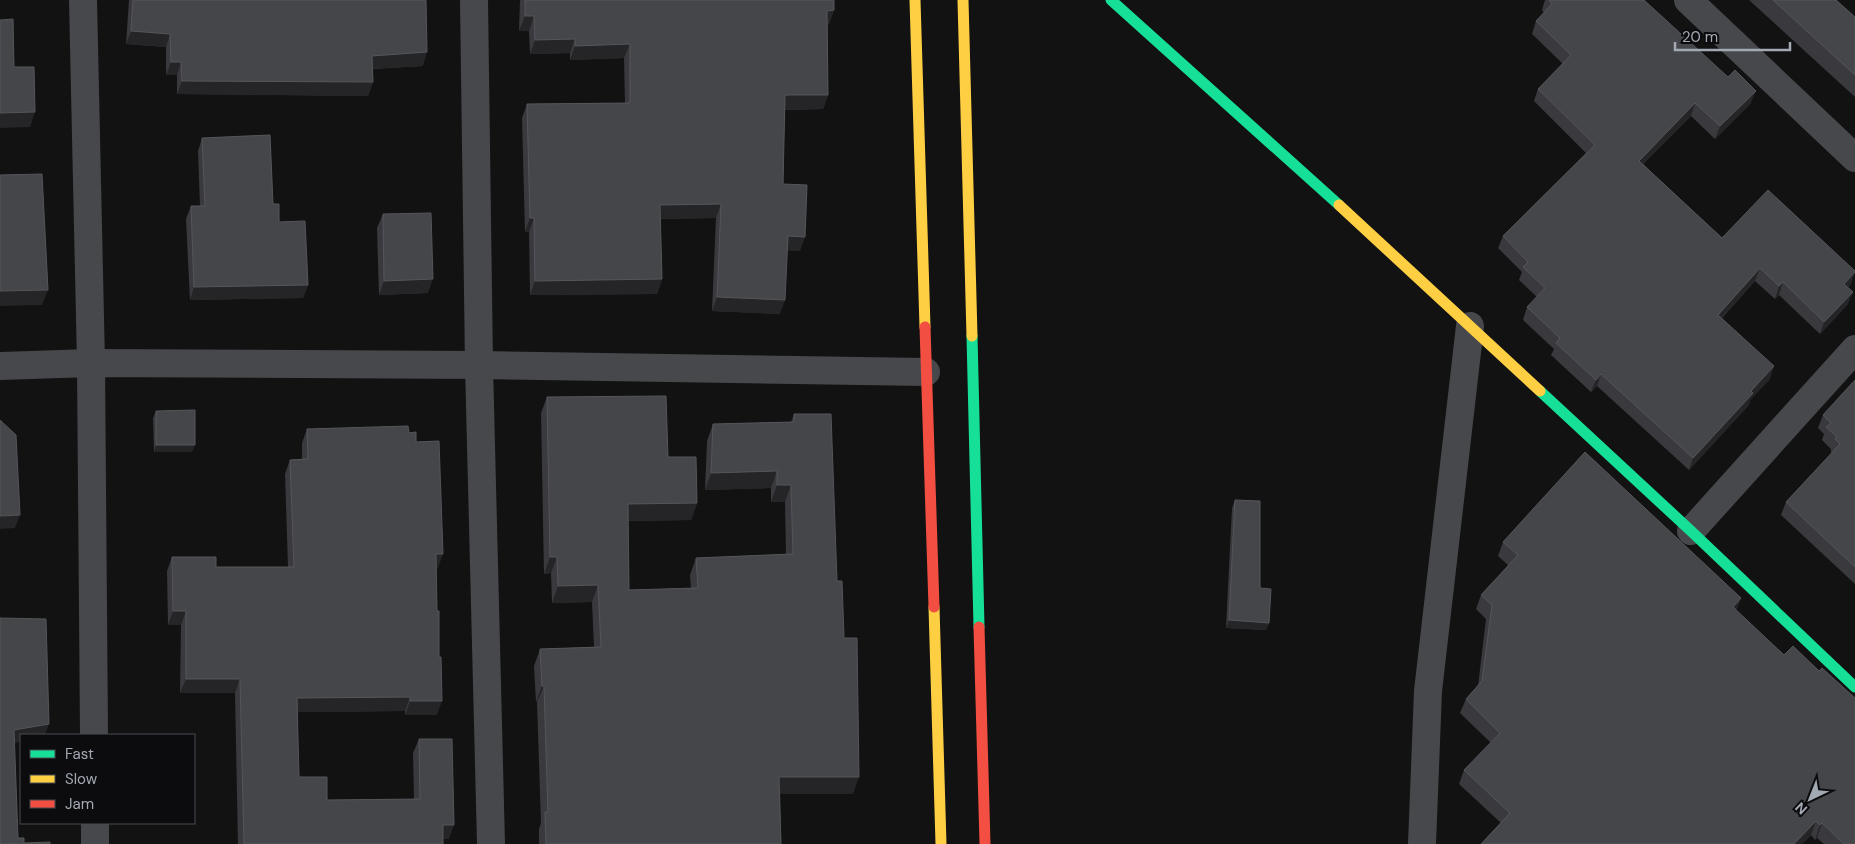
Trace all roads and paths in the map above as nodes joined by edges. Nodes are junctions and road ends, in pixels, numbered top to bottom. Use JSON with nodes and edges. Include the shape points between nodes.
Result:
{"nodes":[{"id":1,"x":83,"y":0,"type":"edge"},
{"id":2,"x":474,"y":0,"type":"edge"},
{"id":3,"x":915,"y":0,"type":"edge"},
{"id":4,"x":963,"y":0,"type":"edge"},
{"id":5,"x":1111,"y":0,"type":"edge"},
{"id":6,"x":1688,"y":0,"type":"edge"},
{"id":7,"x":1855,"y":158,"type":"edge"},
{"id":8,"x":1470,"y":326,"type":"junction"},
{"id":9,"x":1855,"y":349,"type":"edge"},
{"id":10,"x":91,"y":362,"type":"junction"},
{"id":11,"x":479,"y":365,"type":"junction"},
{"id":12,"x":0,"y":366,"type":"edge"},
{"id":13,"x":926,"y":372,"type":"junction"},
{"id":14,"x":1691,"y":531,"type":"junction"},
{"id":15,"x":1855,"y":687,"type":"edge"},
{"id":16,"x":94,"y":734,"type":"edge"},
{"id":17,"x":95,"y":824,"type":"edge"},
{"id":18,"x":95,"y":844,"type":"edge"},
{"id":19,"x":491,"y":844,"type":"edge"},
{"id":20,"x":941,"y":844,"type":"edge"},
{"id":21,"x":985,"y":844,"type":"edge"},
{"id":22,"x":1422,"y":844,"type":"edge"}],
"edges":[{"from":1,"to":10,"type":"street"},
{"from":2,"to":11,"type":"street"},
{"from":3,"to":13,"type":"main road"},
{"from":4,"to":21,"type":"main road"},
{"from":5,"to":8,"type":"main road","via":[[1298,166]]},
{"from":6,"to":7,"type":"street"},
{"from":8,"to":14,"type":"main road"},
{"from":8,"to":22,"type":"street","via":[[1428,691]]},
{"from":9,"to":14,"type":"street"},
{"from":10,"to":11,"type":"street"},
{"from":10,"to":12,"type":"street"},
{"from":10,"to":16,"type":"street"},
{"from":11,"to":13,"type":"street"},
{"from":11,"to":19,"type":"street"},
{"from":13,"to":20,"type":"main road"},
{"from":14,"to":15,"type":"main road"},
{"from":17,"to":18,"type":"street"}]}
